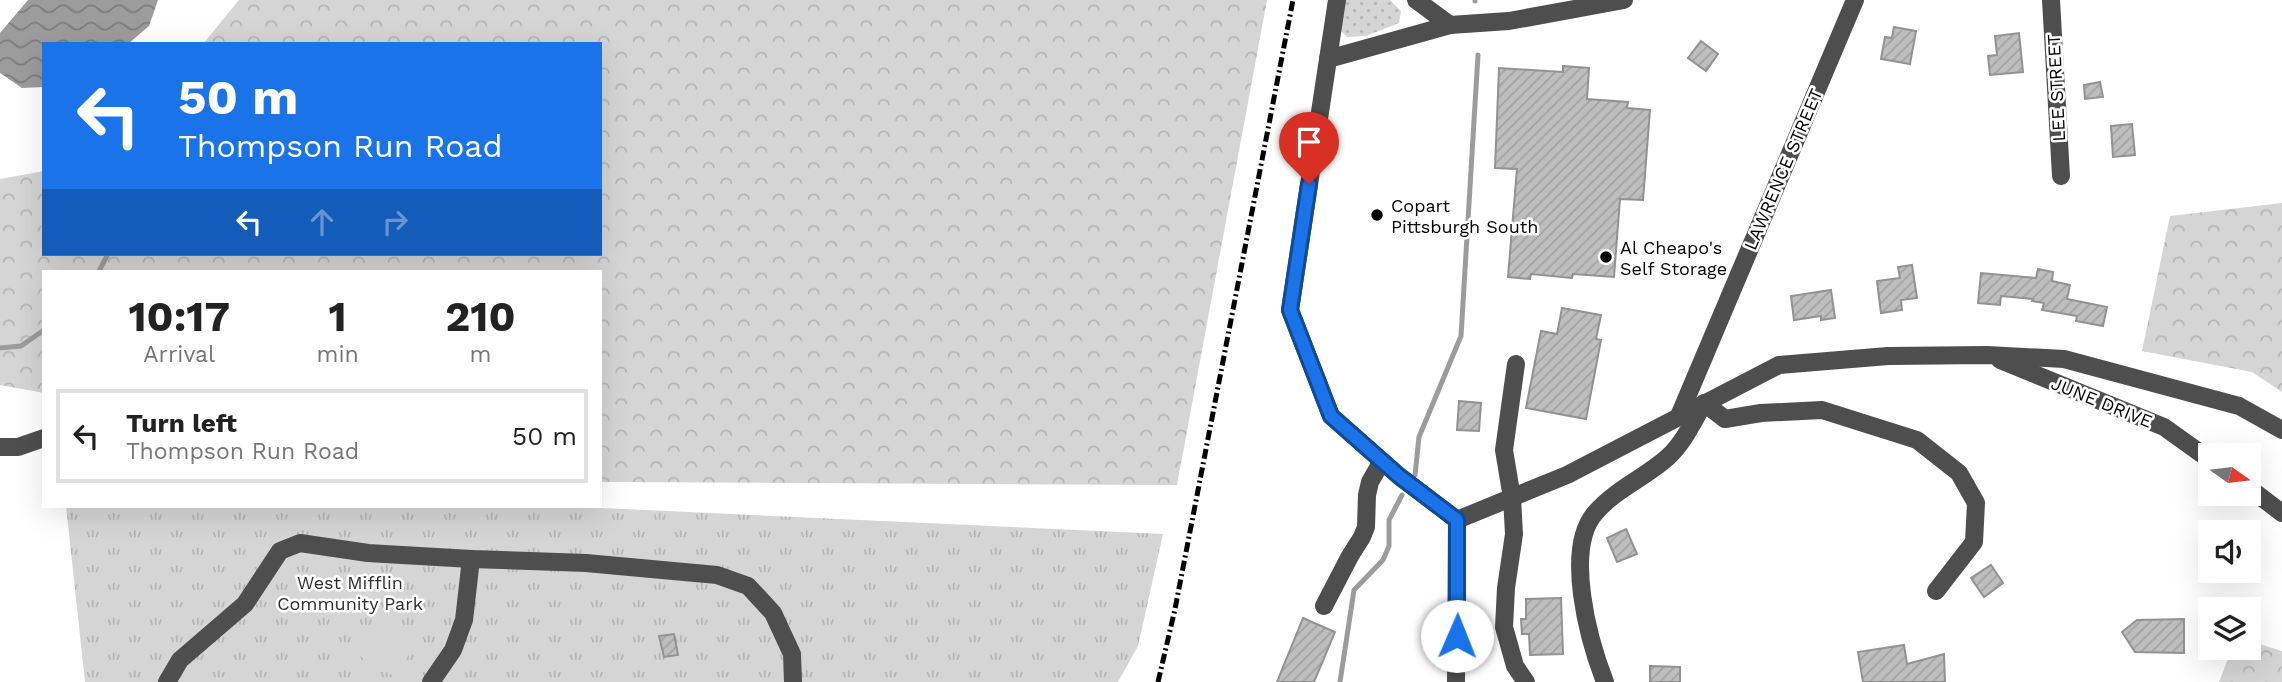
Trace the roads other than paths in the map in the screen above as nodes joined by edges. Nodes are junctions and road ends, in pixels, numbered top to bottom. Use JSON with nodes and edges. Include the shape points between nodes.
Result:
{"nodes":[{"id":1,"x":1337,"y":0,"type":"edge"},
{"id":2,"x":1416,"y":0,"type":"edge"},
{"id":3,"x":1624,"y":0,"type":"edge"},
{"id":4,"x":1855,"y":0,"type":"edge"},
{"id":5,"x":2051,"y":0,"type":"edge"},
{"id":6,"x":1584,"y":4,"type":"edge"},
{"id":7,"x":1450,"y":25,"type":"junction"},
{"id":8,"x":1328,"y":59,"type":"junction"},
{"id":9,"x":2061,"y":176,"type":"dead end"},
{"id":10,"x":1987,"y":355,"type":"junction"},
{"id":11,"x":1516,"y":363,"type":"dead end"},
{"id":12,"x":1704,"y":403,"type":"junction"},
{"id":13,"x":1679,"y":416,"type":"junction"},
{"id":14,"x":2282,"y":430,"type":"edge"},
{"id":15,"x":42,"y":439,"type":"edge"},
{"id":16,"x":0,"y":447,"type":"edge"},
{"id":17,"x":2198,"y":451,"type":"edge"},
{"id":18,"x":1382,"y":461,"type":"junction"},
{"id":19,"x":2261,"y":497,"type":"edge"},
{"id":20,"x":1512,"y":498,"type":"junction"},
{"id":21,"x":2282,"y":513,"type":"edge"},
{"id":22,"x":1457,"y":520,"type":"junction"},
{"id":23,"x":471,"y":559,"type":"junction"},
{"id":24,"x":1936,"y":591,"type":"dead end"},
{"id":25,"x":1324,"y":606,"type":"dead end"},
{"id":26,"x":167,"y":682,"type":"edge"},
{"id":27,"x":431,"y":682,"type":"edge"},
{"id":28,"x":793,"y":682,"type":"edge"},
{"id":29,"x":1456,"y":682,"type":"edge"},
{"id":30,"x":1526,"y":682,"type":"edge"},
{"id":31,"x":1605,"y":682,"type":"edge"}],
"edges":[{"from":1,"to":8,"type":"street"},
{"from":2,"to":7,"type":"street"},
{"from":3,"to":6,"type":"street"},
{"from":4,"to":13,"type":"street","name":"LAWRENCE STREET"},
{"from":5,"to":9,"type":"street","name":"LEE STREET"},
{"from":6,"to":7,"type":"street","via":[[1509,21]]},
{"from":7,"to":8,"type":"street"},
{"from":8,"to":18,"type":"street","via":[[1290,310],[1331,416]]},
{"from":10,"to":12,"type":"street","via":[[1888,356],[1779,365]]},
{"from":10,"to":14,"type":"street","via":[[2064,359],[2239,406]]},
{"from":10,"to":17,"type":"street","name":"JUNE DRIVE","via":[[2164,426]]},
{"from":11,"to":20,"type":"street","via":[[1504,450]]},
{"from":12,"to":13,"type":"street"},
{"from":12,"to":24,"type":"street","via":[[1725,419],[1822,410],[1917,440],[1958,473],[1976,503],[1974,542]]},
{"from":12,"to":31,"type":"street","via":[[1669,457],[1595,512],[1584,530],[1583,602]]},
{"from":13,"to":20,"type":"street","via":[[1567,475]]},
{"from":15,"to":16,"type":"street"},
{"from":18,"to":22,"type":"street"},
{"from":18,"to":25,"type":"street","via":[[1370,482],[1366,527]]},
{"from":19,"to":21,"type":"street"},
{"from":20,"to":22,"type":"street"},
{"from":20,"to":30,"type":"street","via":[[1514,534],[1504,627],[1515,666]]},
{"from":22,"to":29,"type":"street"},
{"from":23,"to":26,"type":"street","via":[[369,553],[300,543],[279,551],[245,604],[180,660]]},
{"from":23,"to":27,"type":"street","via":[[464,620],[453,650]]},
{"from":23,"to":28,"type":"street","via":[[717,575],[748,586],[773,612],[792,654]]}]}
